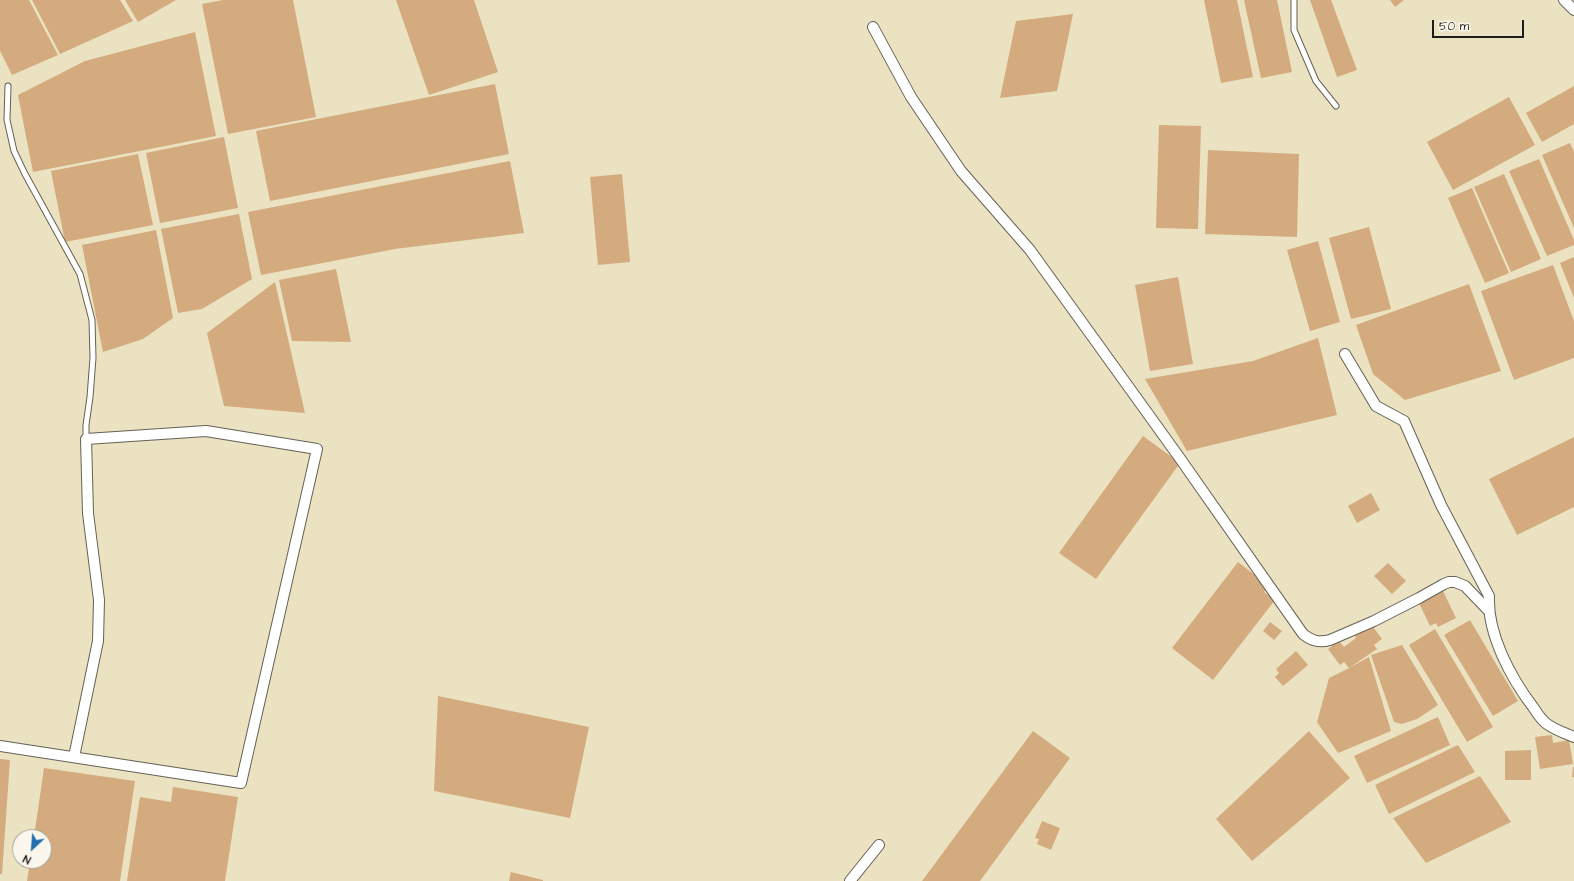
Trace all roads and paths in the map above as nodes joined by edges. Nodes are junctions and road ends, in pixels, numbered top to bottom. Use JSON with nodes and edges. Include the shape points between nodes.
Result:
{"nodes":[{"id":1,"x":1294,"y":0,"type":"edge"},
{"id":2,"x":1564,"y":0,"type":"edge"},
{"id":3,"x":1574,"y":10,"type":"edge"},
{"id":4,"x":873,"y":27,"type":"dead end"},
{"id":5,"x":8,"y":86,"type":"dead end"},
{"id":6,"x":1336,"y":106,"type":"dead end"},
{"id":7,"x":1345,"y":354,"type":"dead end"},
{"id":8,"x":86,"y":439,"type":"junction"},
{"id":9,"x":1488,"y":610,"type":"junction"},
{"id":10,"x":1574,"y":737,"type":"edge"},
{"id":11,"x":0,"y":746,"type":"edge"},
{"id":12,"x":74,"y":758,"type":"junction"},
{"id":13,"x":878,"y":844,"type":"dead end"},
{"id":14,"x":850,"y":881,"type":"edge"}],
"edges":[{"from":1,"to":6,"type":"lane","via":[[1294,30],[1316,81]]},
{"from":2,"to":3,"type":"street"},
{"from":4,"to":9,"type":"street","via":[[911,97],[961,171],[1030,250],[1303,634],[1314,641],[1330,640],[1374,621],[1449,582],[1466,586]]},
{"from":5,"to":8,"type":"lane","via":[[7,120],[14,151],[80,274],[92,320],[93,364]]},
{"from":7,"to":9,"type":"street","via":[[1376,406],[1404,421],[1441,505],[1489,596]]},
{"from":8,"to":12,"type":"street","via":[[88,513],[99,600],[98,641]]},
{"from":8,"to":12,"type":"street","via":[[206,431],[317,449],[241,783]]},
{"from":9,"to":10,"type":"street","via":[[1502,656],[1527,700],[1545,723]]},
{"from":11,"to":12,"type":"street"},
{"from":13,"to":14,"type":"street"}]}
